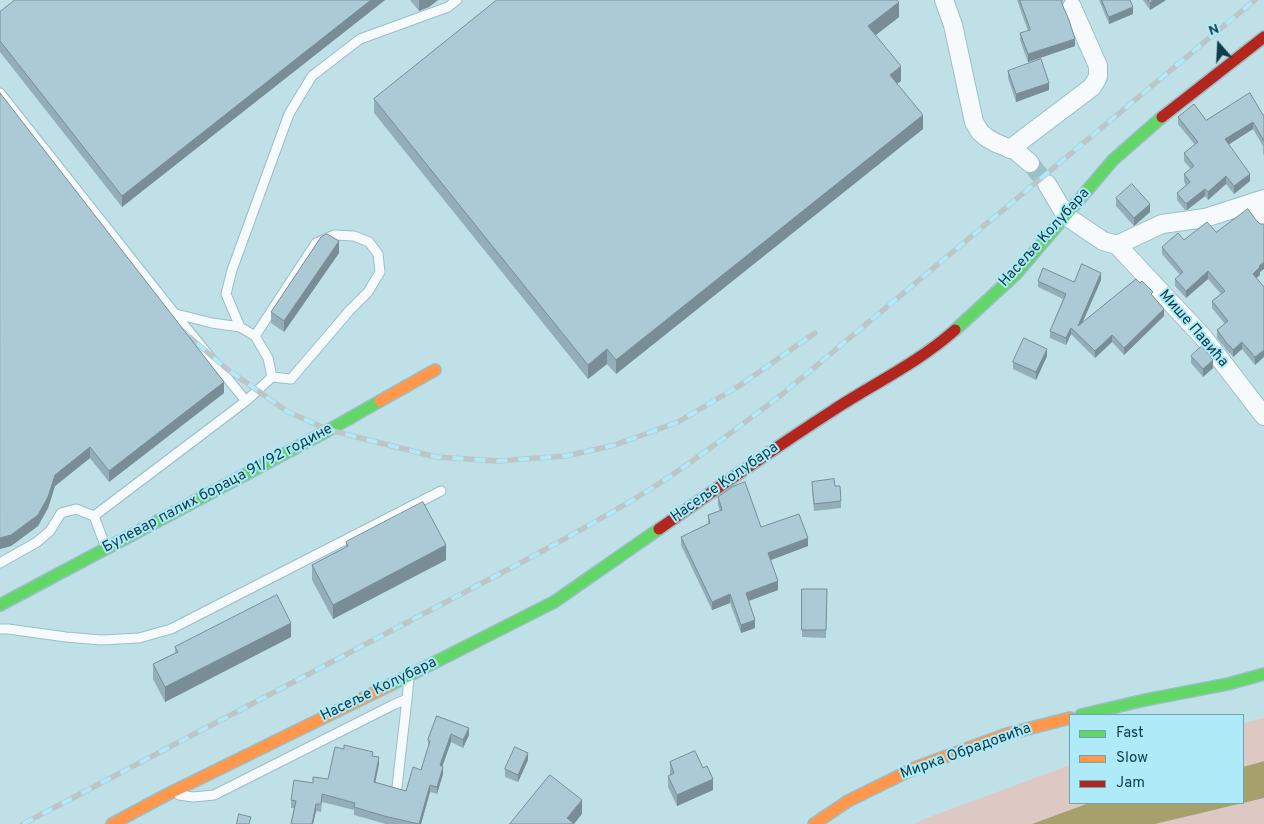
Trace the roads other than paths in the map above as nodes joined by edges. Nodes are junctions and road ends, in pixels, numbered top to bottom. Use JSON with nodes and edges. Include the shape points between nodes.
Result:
{"nodes":[{"id":1,"x":458,"y":0,"type":"edge"},
{"id":2,"x":944,"y":0,"type":"edge"},
{"id":3,"x":1072,"y":7,"type":"dead end"},
{"id":4,"x":1264,"y":37,"type":"edge"},
{"id":5,"x":0,"y":93,"type":"edge"},
{"id":6,"x":1010,"y":149,"type":"junction"},
{"id":7,"x":1030,"y":163,"type":"tunnel mouth"},
{"id":8,"x":1047,"y":184,"type":"tunnel mouth"},
{"id":9,"x":1258,"y":201,"type":"edge"},
{"id":10,"x":1066,"y":216,"type":"junction"},
{"id":11,"x":1264,"y":221,"type":"edge"},
{"id":12,"x":1117,"y":246,"type":"junction"},
{"id":13,"x":175,"y":314,"type":"junction"},
{"id":14,"x":240,"y":327,"type":"junction"},
{"id":15,"x":256,"y":336,"type":"junction"},
{"id":16,"x":435,"y":370,"type":"dead end"},
{"id":17,"x":272,"y":377,"type":"junction"},
{"id":18,"x":246,"y":401,"type":"junction"},
{"id":19,"x":1264,"y":416,"type":"edge"},
{"id":20,"x":441,"y":491,"type":"dead end"},
{"id":21,"x":94,"y":516,"type":"junction"},
{"id":22,"x":106,"y":549,"type":"junction"},
{"id":23,"x":0,"y":563,"type":"edge"},
{"id":24,"x":0,"y":605,"type":"edge"},
{"id":25,"x":0,"y":629,"type":"edge"},
{"id":26,"x":1264,"y":674,"type":"edge"},
{"id":27,"x":410,"y":675,"type":"junction"},
{"id":28,"x":407,"y":699,"type":"junction"},
{"id":29,"x":1085,"y":714,"type":"edge"},
{"id":30,"x":1069,"y":718,"type":"edge"},
{"id":31,"x":397,"y":788,"type":"edge"},
{"id":32,"x":168,"y":794,"type":"junction"},
{"id":33,"x":112,"y":824,"type":"edge"},
{"id":34,"x":814,"y":824,"type":"edge"}],
"edges":[{"from":1,"to":14,"type":"lane","via":[[448,7],[360,39],[312,76],[289,114],[232,270],[226,294]]},
{"from":2,"to":6,"type":"street","via":[[953,25],[974,122],[987,138]]},
{"from":3,"to":6,"type":"street","via":[[1098,66],[1098,77],[1092,87]]},
{"from":4,"to":10,"type":"street","name":"Насеље Колубара","via":[[1165,114],[1113,160]]},
{"from":5,"to":13,"type":"lane"},
{"from":6,"to":7,"type":"street"},
{"from":8,"to":10,"type":"street"},
{"from":9,"to":11,"type":"street"},
{"from":9,"to":12,"type":"street","via":[[1205,218],[1162,224]]},
{"from":10,"to":12,"type":"street","via":[[1103,241]]},
{"from":10,"to":27,"type":"street","name":"Насеље Колубара","via":[[1016,274],[953,332],[910,364],[832,410],[554,602]]},
{"from":12,"to":19,"type":"street","name":"Мише Павића","via":[[1203,337]]},
{"from":13,"to":14,"type":"lane"},
{"from":13,"to":18,"type":"lane"},
{"from":14,"to":15,"type":"lane"},
{"from":15,"to":17,"type":"lane","via":[[268,358]]},
{"from":15,"to":17,"type":"lane","via":[[316,243],[334,236],[354,236],[369,242],[378,254],[380,272],[368,292],[291,379]]},
{"from":16,"to":22,"type":"street","name":"Булевар палих бораца 91/92 године","via":[[330,430]]},
{"from":17,"to":18,"type":"lane"},
{"from":18,"to":21,"type":"lane"},
{"from":20,"to":25,"type":"lane","via":[[171,629],[139,638],[101,640]]},
{"from":21,"to":22,"type":"lane"},
{"from":21,"to":23,"type":"lane","via":[[76,509],[61,513],[50,531],[37,542]]},
{"from":22,"to":24,"type":"street","name":"Булевар палих бораца 91/92 године"},
{"from":26,"to":29,"type":"street"},
{"from":27,"to":28,"type":"lane"},
{"from":27,"to":32,"type":"street","name":"Насеље Колубара"},
{"from":28,"to":31,"type":"lane"},
{"from":28,"to":32,"type":"lane","via":[[214,794],[193,797]]},
{"from":30,"to":34,"type":"street","name":"Мирка Обрадовића","via":[[1007,734],[917,767],[848,801]]},
{"from":32,"to":33,"type":"street","name":"Насеље Колубара"}]}
